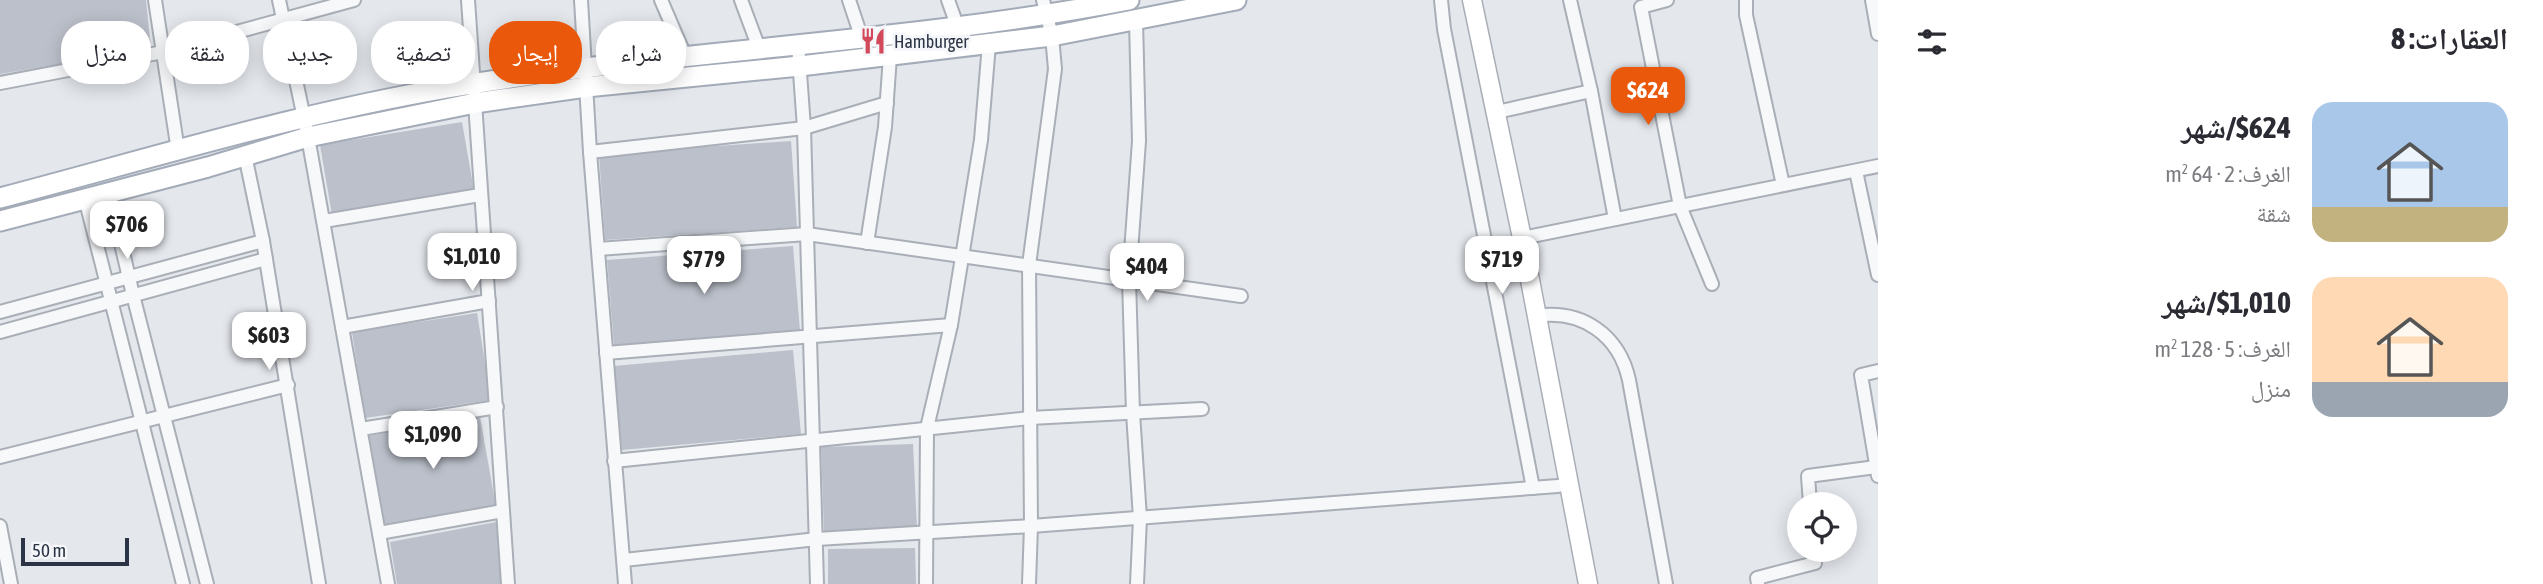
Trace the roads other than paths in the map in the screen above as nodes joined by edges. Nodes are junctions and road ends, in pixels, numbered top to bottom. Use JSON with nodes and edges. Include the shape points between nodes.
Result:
{"nodes":[{"id":1,"x":155,"y":0,"type":"edge"},
{"id":2,"x":279,"y":0,"type":"edge"},
{"id":3,"x":354,"y":0,"type":"edge"},
{"id":4,"x":468,"y":0,"type":"edge"},
{"id":5,"x":580,"y":0,"type":"edge"},
{"id":6,"x":661,"y":0,"type":"edge"},
{"id":7,"x":741,"y":0,"type":"edge"},
{"id":8,"x":849,"y":0,"type":"edge"},
{"id":9,"x":948,"y":0,"type":"edge"},
{"id":10,"x":1129,"y":0,"type":"edge"},
{"id":11,"x":1236,"y":0,"type":"edge"},
{"id":12,"x":1441,"y":0,"type":"edge"},
{"id":13,"x":1462,"y":0,"type":"edge"},
{"id":14,"x":1472,"y":0,"type":"edge"},
{"id":15,"x":1570,"y":0,"type":"edge"},
{"id":16,"x":1667,"y":0,"type":"edge"},
{"id":17,"x":1746,"y":0,"type":"edge"},
{"id":18,"x":1872,"y":0,"type":"edge"},
{"id":19,"x":1045,"y":8,"type":"edge"},
{"id":20,"x":283,"y":19,"type":"junction"},
{"id":21,"x":670,"y":21,"type":"edge"},
{"id":22,"x":1136,"y":21,"type":"junction"},
{"id":23,"x":958,"y":28,"type":"junction"},
{"id":24,"x":1878,"y":34,"type":"edge"},
{"id":25,"x":1052,"y":36,"type":"junction"},
{"id":26,"x":862,"y":39,"type":"junction"},
{"id":27,"x":989,"y":44,"type":"junction"},
{"id":28,"x":798,"y":45,"type":"junction"},
{"id":29,"x":760,"y":51,"type":"junction"},
{"id":30,"x":163,"y":52,"type":"junction"},
{"id":31,"x":890,"y":56,"type":"junction"},
{"id":32,"x":686,"y":58,"type":"edge"},
{"id":33,"x":800,"y":66,"type":"junction"},
{"id":34,"x":596,"y":76,"type":"edge"},
{"id":35,"x":585,"y":78,"type":"junction"},
{"id":36,"x":0,"y":83,"type":"edge"},
{"id":37,"x":1591,"y":91,"type":"junction"},
{"id":38,"x":474,"y":93,"type":"junction"},
{"id":39,"x":887,"y":103,"type":"junction"},
{"id":40,"x":1497,"y":112,"type":"junction"},
{"id":41,"x":306,"y":127,"type":"junction"},
{"id":42,"x":804,"y":128,"type":"junction"},
{"id":43,"x":178,"y":151,"type":"junction"},
{"id":44,"x":590,"y":152,"type":"junction"},
{"id":45,"x":245,"y":155,"type":"junction"},
{"id":46,"x":1878,"y":166,"type":"edge"},
{"id":47,"x":1856,"y":171,"type":"junction"},
{"id":48,"x":1783,"y":186,"type":"junction"},
{"id":49,"x":109,"y":192,"type":"junction"},
{"id":50,"x":480,"y":195,"type":"junction"},
{"id":51,"x":0,"y":198,"type":"edge"},
{"id":52,"x":85,"y":198,"type":"junction"},
{"id":53,"x":1680,"y":206,"type":"junction"},
{"id":54,"x":1615,"y":219,"type":"junction"},
{"id":55,"x":0,"y":221,"type":"edge"},
{"id":56,"x":324,"y":221,"type":"junction"},
{"id":57,"x":807,"y":234,"type":"junction"},
{"id":58,"x":1522,"y":238,"type":"junction"},
{"id":59,"x":263,"y":241,"type":"junction"},
{"id":60,"x":867,"y":243,"type":"junction"},
{"id":61,"x":598,"y":249,"type":"junction"},
{"id":62,"x":961,"y":256,"type":"junction"},
{"id":63,"x":266,"y":259,"type":"junction"},
{"id":64,"x":1029,"y":265,"type":"junction"},
{"id":65,"x":1878,"y":275,"type":"edge"},
{"id":66,"x":129,"y":278,"type":"junction"},
{"id":67,"x":1129,"y":280,"type":"junction"},
{"id":68,"x":1712,"y":284,"type":"dead end"},
{"id":69,"x":107,"y":285,"type":"junction"},
{"id":70,"x":133,"y":295,"type":"junction"},
{"id":71,"x":1241,"y":296,"type":"dead end"},
{"id":72,"x":111,"y":301,"type":"junction"},
{"id":73,"x":489,"y":301,"type":"junction"},
{"id":74,"x":0,"y":312,"type":"edge"},
{"id":75,"x":1536,"y":316,"type":"junction"},
{"id":76,"x":951,"y":325,"type":"junction"},
{"id":77,"x":342,"y":327,"type":"junction"},
{"id":78,"x":0,"y":332,"type":"edge"},
{"id":79,"x":809,"y":335,"type":"junction"},
{"id":80,"x":606,"y":353,"type":"junction"},
{"id":81,"x":1878,"y":371,"type":"edge"},
{"id":82,"x":288,"y":385,"type":"junction"},
{"id":83,"x":497,"y":407,"type":"junction"},
{"id":84,"x":1202,"y":409,"type":"dead end"},
{"id":85,"x":1133,"y":413,"type":"junction"},
{"id":86,"x":165,"y":416,"type":"junction"},
{"id":87,"x":1030,"y":418,"type":"junction"},
{"id":88,"x":141,"y":423,"type":"junction"},
{"id":89,"x":927,"y":428,"type":"junction"},
{"id":90,"x":361,"y":429,"type":"junction"},
{"id":91,"x":812,"y":440,"type":"junction"},
{"id":92,"x":0,"y":457,"type":"edge"},
{"id":93,"x":614,"y":461,"type":"junction"},
{"id":94,"x":1877,"y":472,"type":"edge"},
{"id":95,"x":1558,"y":486,"type":"junction"},
{"id":96,"x":1533,"y":488,"type":"junction"},
{"id":97,"x":1809,"y":492,"type":"edge"},
{"id":98,"x":503,"y":511,"type":"junction"},
{"id":99,"x":1140,"y":518,"type":"junction"},
{"id":100,"x":0,"y":526,"type":"edge"},
{"id":101,"x":1031,"y":526,"type":"junction"},
{"id":102,"x":926,"y":532,"type":"junction"},
{"id":103,"x":379,"y":533,"type":"junction"},
{"id":104,"x":817,"y":539,"type":"junction"},
{"id":105,"x":624,"y":560,"type":"junction"},
{"id":106,"x":1815,"y":562,"type":"edge"},
{"id":107,"x":11,"y":584,"type":"edge"},
{"id":108,"x":183,"y":584,"type":"edge"},
{"id":109,"x":207,"y":584,"type":"edge"},
{"id":110,"x":319,"y":584,"type":"edge"},
{"id":111,"x":388,"y":584,"type":"edge"},
{"id":112,"x":508,"y":584,"type":"edge"},
{"id":113,"x":625,"y":584,"type":"edge"},
{"id":114,"x":817,"y":584,"type":"edge"},
{"id":115,"x":926,"y":584,"type":"edge"},
{"id":116,"x":1029,"y":584,"type":"edge"},
{"id":117,"x":1137,"y":584,"type":"edge"},
{"id":118,"x":1577,"y":584,"type":"edge"},
{"id":119,"x":1588,"y":584,"type":"edge"},
{"id":120,"x":1666,"y":584,"type":"edge"},
{"id":121,"x":1758,"y":584,"type":"edge"}],
"edges":[{"from":1,"to":30,"type":"street"},
{"from":2,"to":20,"type":"street"},
{"from":3,"to":20,"type":"street"},
{"from":4,"to":38,"type":"street"},
{"from":5,"to":35,"type":"street"},
{"from":6,"to":21,"type":"street"},
{"from":7,"to":29,"type":"street"},
{"from":8,"to":26,"type":"street"},
{"from":9,"to":23,"type":"street"},
{"from":10,"to":19,"type":"main road"},
{"from":11,"to":22,"type":"main road"},
{"from":12,"to":96,"type":"street"},
{"from":13,"to":95,"type":"street"},
{"from":14,"to":40,"type":"street"},
{"from":15,"to":37,"type":"street"},
{"from":16,"to":53,"type":"street","via":[[1642,7]]},
{"from":17,"to":48,"type":"street"},
{"from":18,"to":24,"type":"street"},
{"from":19,"to":23,"type":"main road"},
{"from":19,"to":25,"type":"street"},
{"from":20,"to":30,"type":"street"},
{"from":20,"to":41,"type":"street"},
{"from":22,"to":25,"type":"main road"},
{"from":22,"to":67,"type":"street","via":[[1139,141]]},
{"from":23,"to":26,"type":"main road"},
{"from":25,"to":27,"type":"main road"},
{"from":25,"to":64,"type":"street","via":[[1055,69]]},
{"from":26,"to":28,"type":"main road"},
{"from":27,"to":31,"type":"main road"},
{"from":27,"to":62,"type":"street","via":[[981,140]]},
{"from":28,"to":29,"type":"main road"},
{"from":28,"to":33,"type":"street"},
{"from":29,"to":32,"type":"main road"},
{"from":30,"to":36,"type":"street"},
{"from":30,"to":43,"type":"street"},
{"from":31,"to":33,"type":"main road"},
{"from":31,"to":39,"type":"street"},
{"from":33,"to":35,"type":"main road"},
{"from":33,"to":42,"type":"street"},
{"from":34,"to":35,"type":"main road"},
{"from":35,"to":38,"type":"main road"},
{"from":35,"to":44,"type":"street"},
{"from":37,"to":40,"type":"street"},
{"from":37,"to":54,"type":"street"},
{"from":38,"to":41,"type":"main road","via":[[363,104]]},
{"from":38,"to":50,"type":"street"},
{"from":39,"to":42,"type":"street"},
{"from":39,"to":60,"type":"street"},
{"from":40,"to":58,"type":"street"},
{"from":41,"to":43,"type":"main road"},
{"from":41,"to":45,"type":"main road"},
{"from":41,"to":56,"type":"street"},
{"from":42,"to":44,"type":"street"},
{"from":42,"to":57,"type":"street"},
{"from":43,"to":51,"type":"main road"},
{"from":44,"to":61,"type":"street"},
{"from":45,"to":49,"type":"main road"},
{"from":45,"to":59,"type":"street"},
{"from":46,"to":47,"type":"street"},
{"from":47,"to":48,"type":"street"},
{"from":47,"to":65,"type":"street"},
{"from":48,"to":53,"type":"street"},
{"from":49,"to":52,"type":"main road"},
{"from":49,"to":66,"type":"street"},
{"from":50,"to":56,"type":"street"},
{"from":50,"to":73,"type":"street"},
{"from":52,"to":55,"type":"main road"},
{"from":52,"to":69,"type":"street"},
{"from":53,"to":54,"type":"street"},
{"from":53,"to":68,"type":"street"},
{"from":54,"to":58,"type":"street"},
{"from":56,"to":77,"type":"street"},
{"from":57,"to":60,"type":"street"},
{"from":57,"to":61,"type":"street"},
{"from":57,"to":79,"type":"street"},
{"from":58,"to":75,"type":"street"},
{"from":59,"to":63,"type":"street"},
{"from":59,"to":66,"type":"street"},
{"from":60,"to":62,"type":"street"},
{"from":61,"to":80,"type":"street"},
{"from":62,"to":64,"type":"street"},
{"from":62,"to":76,"type":"street"},
{"from":63,"to":70,"type":"street"},
{"from":63,"to":82,"type":"street"},
{"from":64,"to":67,"type":"street"},
{"from":64,"to":87,"type":"street"},
{"from":66,"to":69,"type":"street"},
{"from":66,"to":70,"type":"street"},
{"from":67,"to":71,"type":"street"},
{"from":67,"to":85,"type":"street"},
{"from":69,"to":72,"type":"street"},
{"from":69,"to":74,"type":"street"},
{"from":70,"to":72,"type":"street"},
{"from":70,"to":86,"type":"street"},
{"from":72,"to":78,"type":"street"},
{"from":72,"to":88,"type":"street"},
{"from":73,"to":77,"type":"street"},
{"from":73,"to":83,"type":"street"},
{"from":75,"to":119,"type":"street"},
{"from":75,"to":120,"type":"street","via":[[1564,315],[1591,324],[1620,354],[1629,380]]},
{"from":76,"to":79,"type":"street"},
{"from":76,"to":89,"type":"street"},
{"from":77,"to":90,"type":"street"},
{"from":79,"to":80,"type":"street"},
{"from":79,"to":91,"type":"street"},
{"from":80,"to":93,"type":"street"},
{"from":81,"to":94,"type":"street","via":[[1861,375]]},
{"from":82,"to":86,"type":"street"},
{"from":82,"to":110,"type":"street"},
{"from":83,"to":90,"type":"street"},
{"from":83,"to":98,"type":"street"},
{"from":84,"to":85,"type":"street"},
{"from":85,"to":87,"type":"street"},
{"from":85,"to":99,"type":"street"},
{"from":86,"to":88,"type":"street"},
{"from":86,"to":109,"type":"street"},
{"from":87,"to":89,"type":"street"},
{"from":87,"to":101,"type":"street"},
{"from":88,"to":92,"type":"street"},
{"from":88,"to":108,"type":"street"},
{"from":89,"to":91,"type":"street"},
{"from":89,"to":102,"type":"street"},
{"from":90,"to":103,"type":"street"},
{"from":91,"to":93,"type":"street"},
{"from":91,"to":104,"type":"street"},
{"from":93,"to":105,"type":"street"},
{"from":94,"to":97,"type":"street","via":[[1808,476]]},
{"from":95,"to":96,"type":"street"},
{"from":95,"to":118,"type":"street"},
{"from":96,"to":99,"type":"street"},
{"from":98,"to":103,"type":"street"},
{"from":98,"to":112,"type":"street"},
{"from":99,"to":101,"type":"street"},
{"from":99,"to":117,"type":"street"},
{"from":100,"to":107,"type":"street"},
{"from":101,"to":102,"type":"street"},
{"from":101,"to":116,"type":"street"},
{"from":102,"to":104,"type":"street"},
{"from":102,"to":115,"type":"street"},
{"from":103,"to":111,"type":"street"},
{"from":104,"to":105,"type":"street"},
{"from":104,"to":114,"type":"street"},
{"from":105,"to":113,"type":"street"},
{"from":106,"to":121,"type":"street","via":[[1757,578]]}]}
